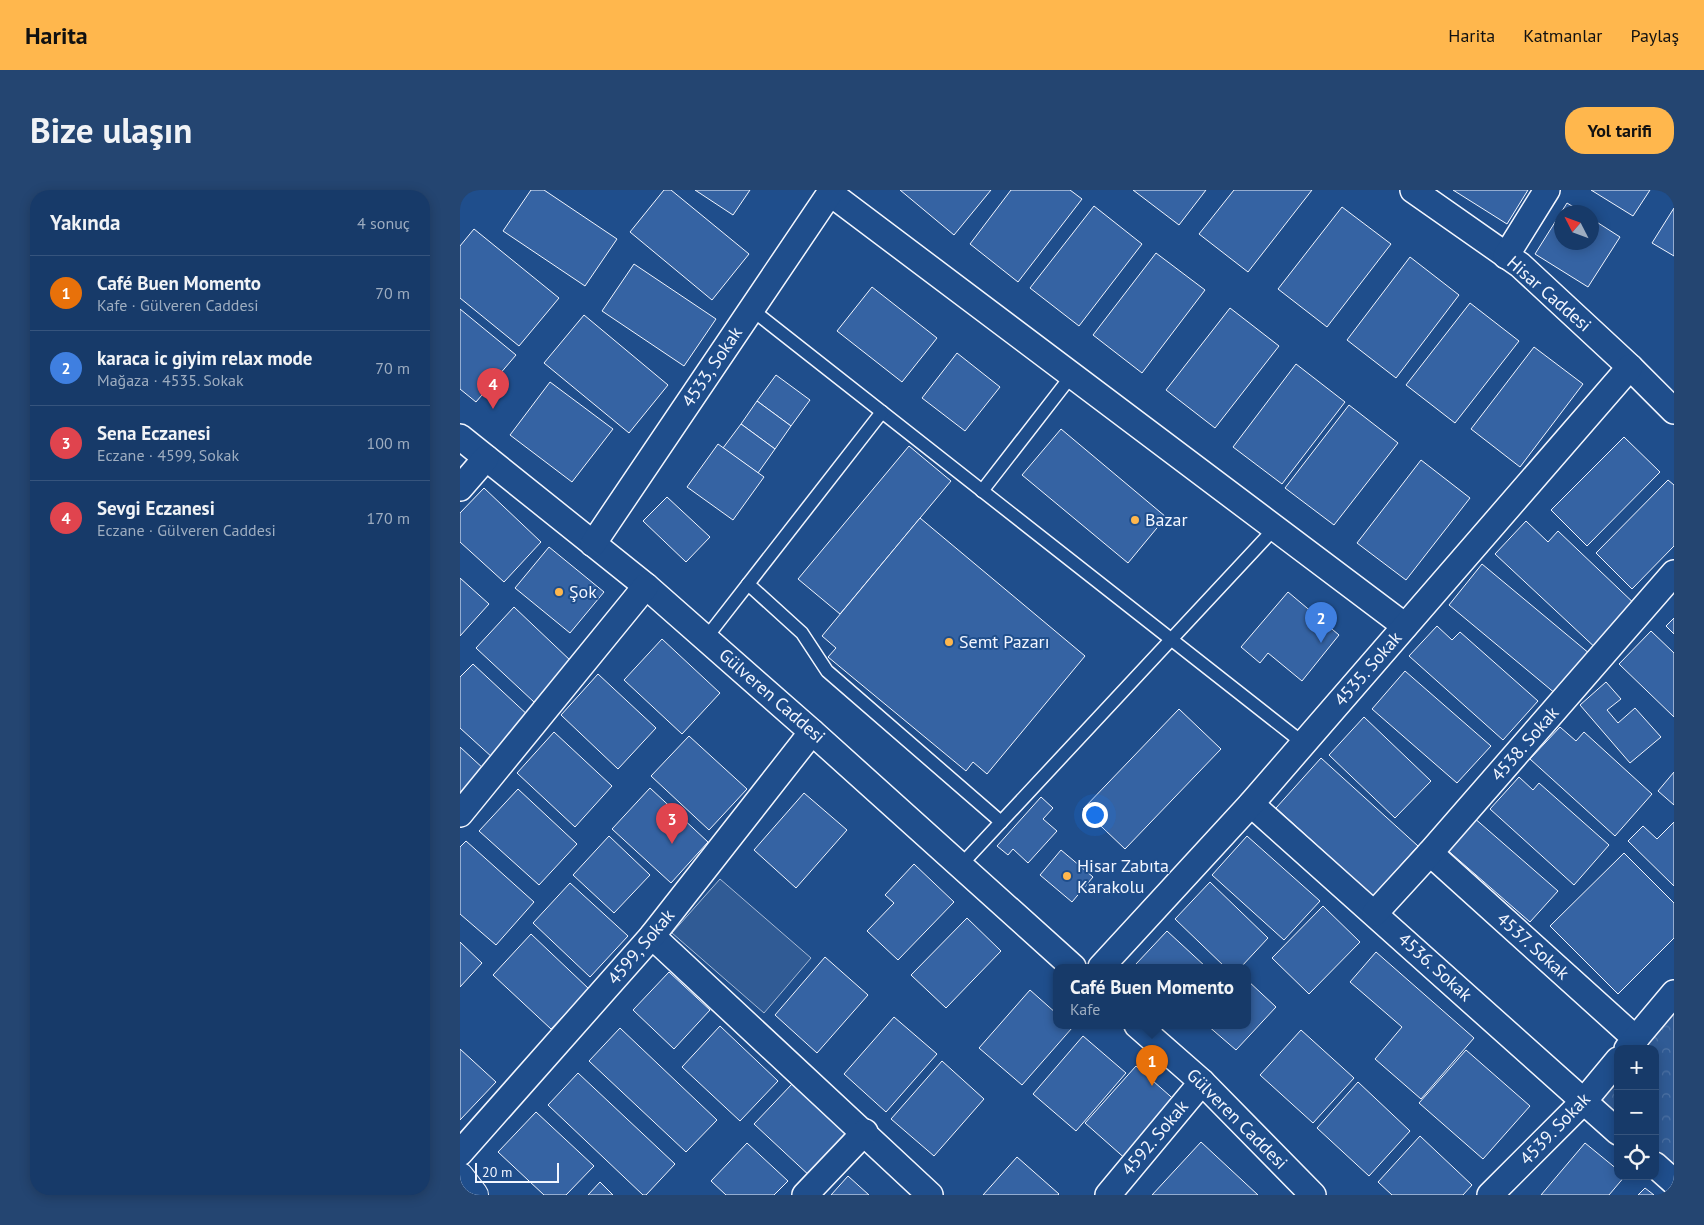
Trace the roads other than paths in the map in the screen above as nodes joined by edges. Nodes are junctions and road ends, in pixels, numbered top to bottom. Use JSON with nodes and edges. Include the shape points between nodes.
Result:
{"nodes":[{"id":1,"x":1413,"y":190,"type":"edge"},
{"id":2,"x":1547,"y":190,"type":"edge"},
{"id":3,"x":831,"y":192,"type":"edge"},
{"id":4,"x":1506,"y":256,"type":"junction"},
{"id":5,"x":752,"y":309,"type":"junction"},
{"id":6,"x":1630,"y":367,"type":"junction"},
{"id":7,"x":1072,"y":375,"type":"junction"},
{"id":8,"x":1671,"y":399,"type":"edge"},
{"id":9,"x":882,"y":412,"type":"junction"},
{"id":10,"x":460,"y":438,"type":"edge"},
{"id":11,"x":486,"y":458,"type":"junction"},
{"id":12,"x":460,"y":488,"type":"edge"},
{"id":13,"x":982,"y":491,"type":"junction"},
{"id":14,"x":1275,"y":528,"type":"junction"},
{"id":15,"x":593,"y":544,"type":"junction"},
{"id":16,"x":1674,"y":573,"type":"edge"},
{"id":17,"x":748,"y":584,"type":"junction"},
{"id":18,"x":646,"y":586,"type":"junction"},
{"id":19,"x":1405,"y":626,"type":"junction"},
{"id":20,"x":706,"y":638,"type":"junction"},
{"id":21,"x":1171,"y":640,"type":"junction"},
{"id":22,"x":812,"y":732,"type":"junction"},
{"id":23,"x":1303,"y":743,"type":"junction"},
{"id":24,"x":1252,"y":804,"type":"junction"},
{"id":25,"x":460,"y":814,"type":"edge"},
{"id":26,"x":1001,"y":822,"type":"junction"},
{"id":27,"x":1430,"y":853,"type":"junction"},
{"id":28,"x":960,"y":866,"type":"junction"},
{"id":29,"x":1375,"y":913,"type":"junction"},
{"id":30,"x":652,"y":936,"type":"junction"},
{"id":31,"x":1069,"y":964,"type":"edge"},
{"id":32,"x":1104,"y":964,"type":"edge"},
{"id":33,"x":1674,"y":993,"type":"edge"},
{"id":34,"x":1142,"y":1029,"type":"edge"},
{"id":35,"x":1632,"y":1044,"type":"edge"},
{"id":36,"x":1614,"y":1065,"type":"edge"},
{"id":37,"x":1202,"y":1082,"type":"junction"},
{"id":38,"x":1584,"y":1101,"type":"junction"},
{"id":39,"x":1614,"y":1128,"type":"edge"},
{"id":40,"x":865,"y":1132,"type":"junction"},
{"id":41,"x":460,"y":1153,"type":"edge"},
{"id":42,"x":1659,"y":1169,"type":"edge"},
{"id":43,"x":460,"y":1177,"type":"edge"},
{"id":44,"x":1674,"y":1182,"type":"edge"},
{"id":45,"x":474,"y":1195,"type":"edge"},
{"id":46,"x":805,"y":1195,"type":"edge"},
{"id":47,"x":930,"y":1195,"type":"edge"},
{"id":48,"x":1108,"y":1195,"type":"edge"},
{"id":49,"x":1313,"y":1195,"type":"edge"},
{"id":50,"x":1490,"y":1195,"type":"edge"}],
"edges":[{"from":1,"to":4,"type":"street","name":"Hisar Caddesi"},
{"from":2,"to":4,"type":"street"},
{"from":3,"to":5,"type":"street","name":"4533, Sokak"},
{"from":3,"to":7,"type":"street"},
{"from":4,"to":6,"type":"street","name":"Hisar Caddesi","via":[[1520,264]]},
{"from":5,"to":9,"type":"lane"},
{"from":5,"to":15,"type":"street","name":"4533, Sokak"},
{"from":6,"to":8,"type":"street","name":"Hisar Caddesi"},
{"from":6,"to":19,"type":"street","name":"4535. Sokak"},
{"from":7,"to":13,"type":"lane"},
{"from":7,"to":14,"type":"street"},
{"from":9,"to":13,"type":"lane"},
{"from":9,"to":17,"type":"lane"},
{"from":10,"to":11,"type":"street","name":"Gülveren Caddesi"},
{"from":11,"to":12,"type":"street"},
{"from":11,"to":15,"type":"street","name":"Gülveren Caddesi"},
{"from":13,"to":21,"type":"lane"},
{"from":14,"to":19,"type":"street"},
{"from":14,"to":21,"type":"lane"},
{"from":15,"to":18,"type":"street","name":"Gülveren Caddesi"},
{"from":16,"to":27,"type":"street","name":"4538. Sokak"},
{"from":17,"to":20,"type":"lane"},
{"from":17,"to":26,"type":"lane","via":[[802,633],[827,671]]},
{"from":18,"to":20,"type":"street","name":"Gülveren Caddesi"},
{"from":18,"to":25,"type":"street"},
{"from":19,"to":23,"type":"street","name":"4535. Sokak"},
{"from":20,"to":22,"type":"street","name":"Gülveren Caddesi"},
{"from":21,"to":23,"type":"lane"},
{"from":21,"to":26,"type":"lane"},
{"from":22,"to":28,"type":"street","name":"Gülveren Caddesi"},
{"from":22,"to":30,"type":"street","name":"4599, Sokak"},
{"from":23,"to":24,"type":"street","name":"4535. Sokak"},
{"from":24,"to":29,"type":"street","name":"4536. Sokak"},
{"from":24,"to":32,"type":"street","name":"4535. Sokak"},
{"from":26,"to":28,"type":"lane"},
{"from":27,"to":29,"type":"street","name":"4538. Sokak"},
{"from":27,"to":35,"type":"street","name":"4537. Sokak"},
{"from":28,"to":31,"type":"street","name":"Gülveren Caddesi"},
{"from":29,"to":38,"type":"street","name":"4536. Sokak"},
{"from":30,"to":40,"type":"street"},
{"from":30,"to":41,"type":"street","name":"4599, Sokak"},
{"from":33,"to":35,"type":"street"},
{"from":34,"to":37,"type":"street","name":"Gülveren Caddesi"},
{"from":36,"to":38,"type":"street","name":"4539. Sokak"},
{"from":37,"to":48,"type":"street","name":"4592. Sokak"},
{"from":37,"to":49,"type":"street","name":"Gülveren Caddesi"},
{"from":38,"to":39,"type":"street","name":"4536. Sokak"},
{"from":38,"to":50,"type":"street","name":"4539. Sokak"},
{"from":40,"to":46,"type":"street"},
{"from":40,"to":47,"type":"street"},
{"from":42,"to":44,"type":"street"},
{"from":43,"to":45,"type":"street"}]}
